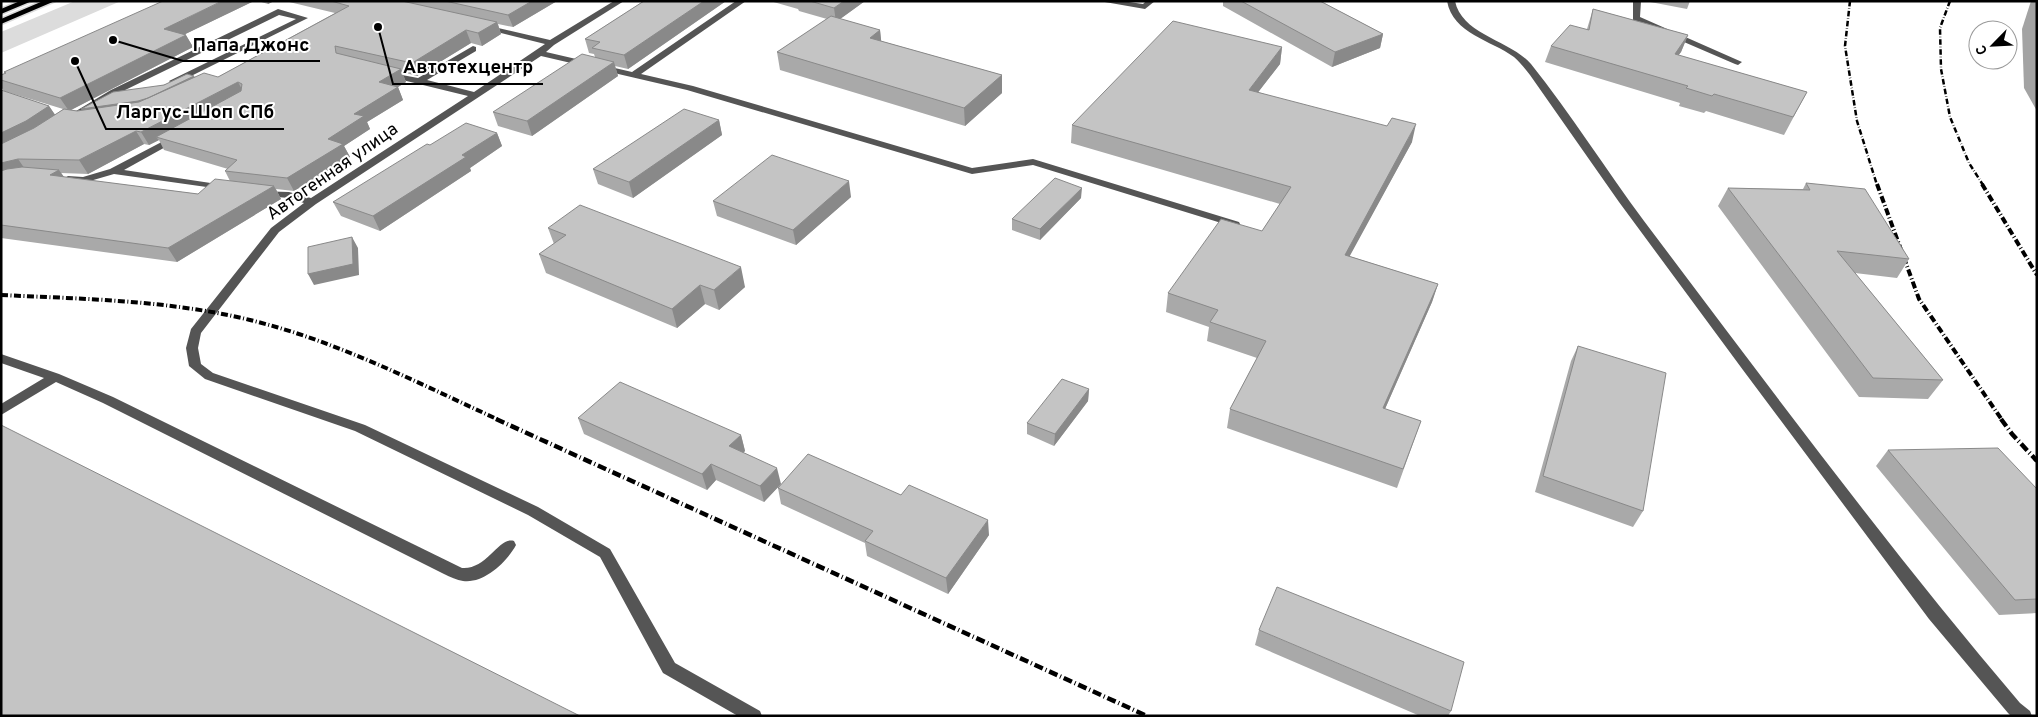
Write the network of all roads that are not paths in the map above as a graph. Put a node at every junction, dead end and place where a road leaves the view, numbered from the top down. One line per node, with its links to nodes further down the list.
1 (28, 1): 9 (main road)
2 (51, 1): 10 (main road)
3 (620, 1): 12 (street, Автогенная улица)
4 (742, 1): 17 (street)
5 (1103, 1): 6 (street)
6 (1151, 1)
7 (1451, 1): 36 (street)
8 (1637, 1): 15 (street)
9 (1, 12)
10 (1, 22)
11 (471, 24): 12 (street)
12 (551, 43): 14 (street, Автогенная улица)
13 (473, 49): 18 (street)
14 (540, 53): 17 (street); 22 (street, Автогенная улица)
15 (1738, 62)
16 (382, 72): 18 (street)
17 (633, 75): 30 (street)
18 (420, 81): 22 (street)
19 (164, 86): 21 (street)
20 (147, 88): 21 (street)
21 (114, 92): 23 (street)
22 (476, 95): 29 (street, Автогенная улица)
23 (65, 116): 24 (street); 25 (street)
24 (93, 118)
25 (54, 128)
26 (183, 133): 27 (street)
27 (114, 171): 28 (street); 29 (street)
28 (56, 177)
29 (312, 202): 35 (street, Автогенная улица)
30 (1240, 226)
31 (1, 358): 32 (street)
32 (54, 377): 33 (street); 34 (street)
33 (1, 410)
34 (509, 545)
35 (754, 716)
36 (2024, 716)

